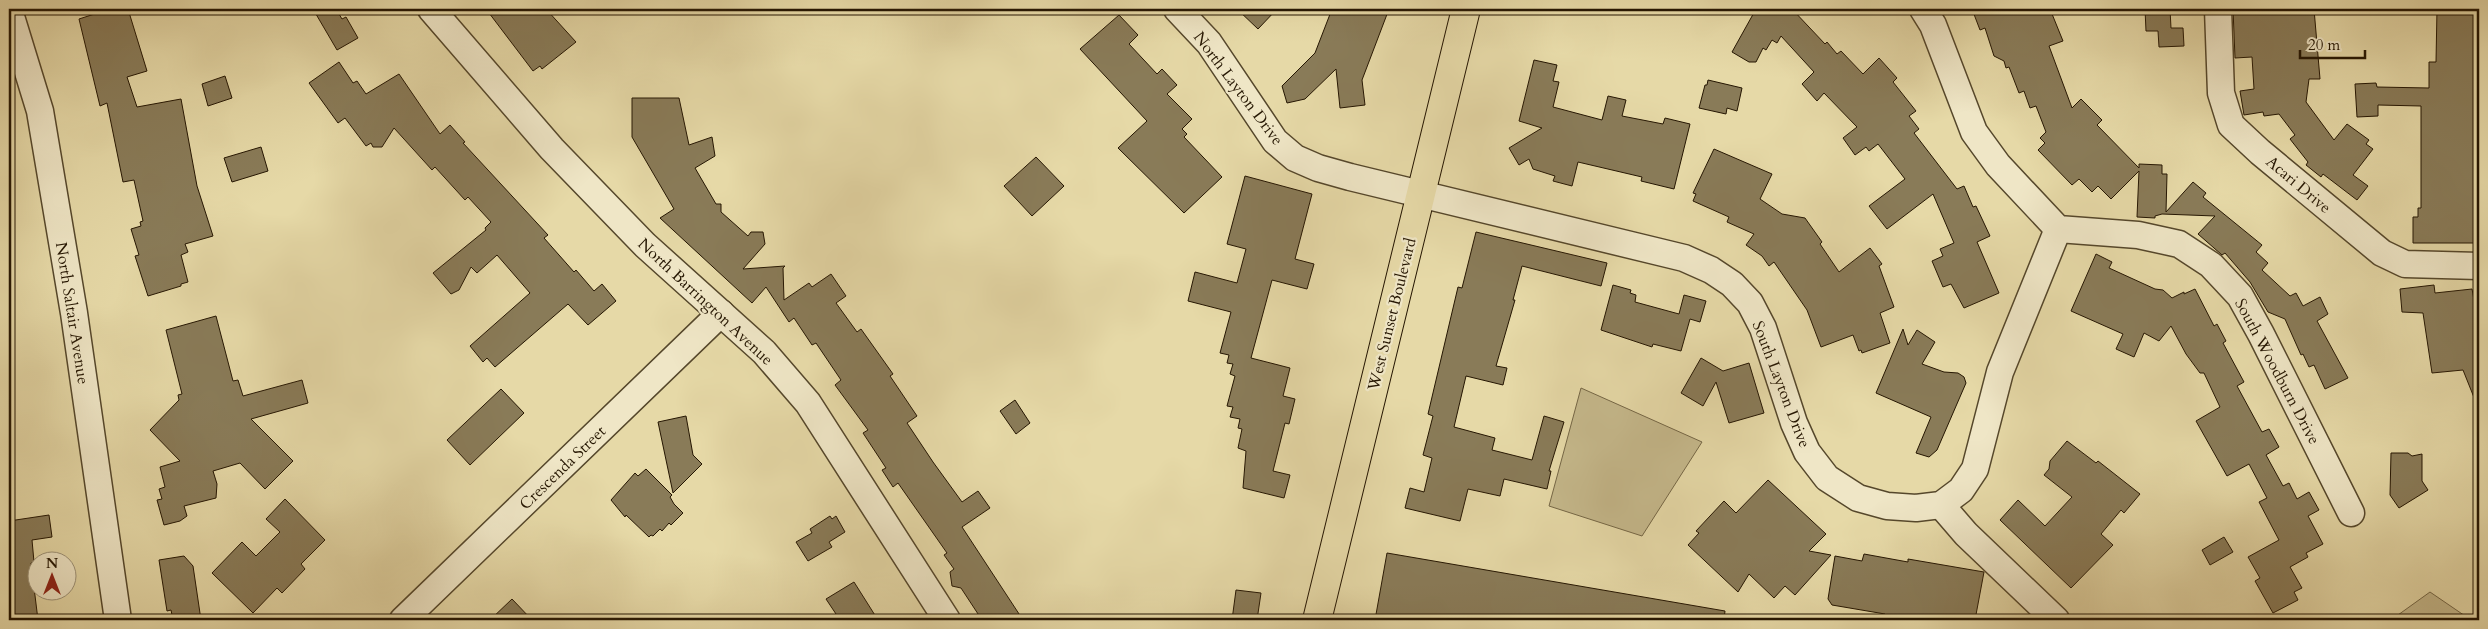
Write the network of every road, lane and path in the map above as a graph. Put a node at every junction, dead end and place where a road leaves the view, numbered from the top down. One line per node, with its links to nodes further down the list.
1 (431, 9): 10 (street, North Barrington Avenue)
2 (1177, 9): 7 (street, North Layton Drive)
3 (1466, 9): 7 (main road, West Sunset Boulevard)
4 (1923, 9): 8 (street)
5 (2218, 9): 9 (street, Acari Drive)
6 (9, 10): 13 (street, North Saltair Avenue)
7 (1420, 194): 11 (street, South Layton Drive); 16 (main road, West Sunset Boulevard)
8 (2058, 229): 11 (street); 12 (street, South Woodburn Drive)
9 (2479, 266)
10 (721, 313): 14 (street, Crescenda Street); 15 (street, North Barrington Avenue)
11 (1941, 505): 17 (street)
12 (2351, 513)
13 (118, 620)
14 (403, 620)
15 (947, 620)
16 (1317, 620)
17 (2056, 620)

